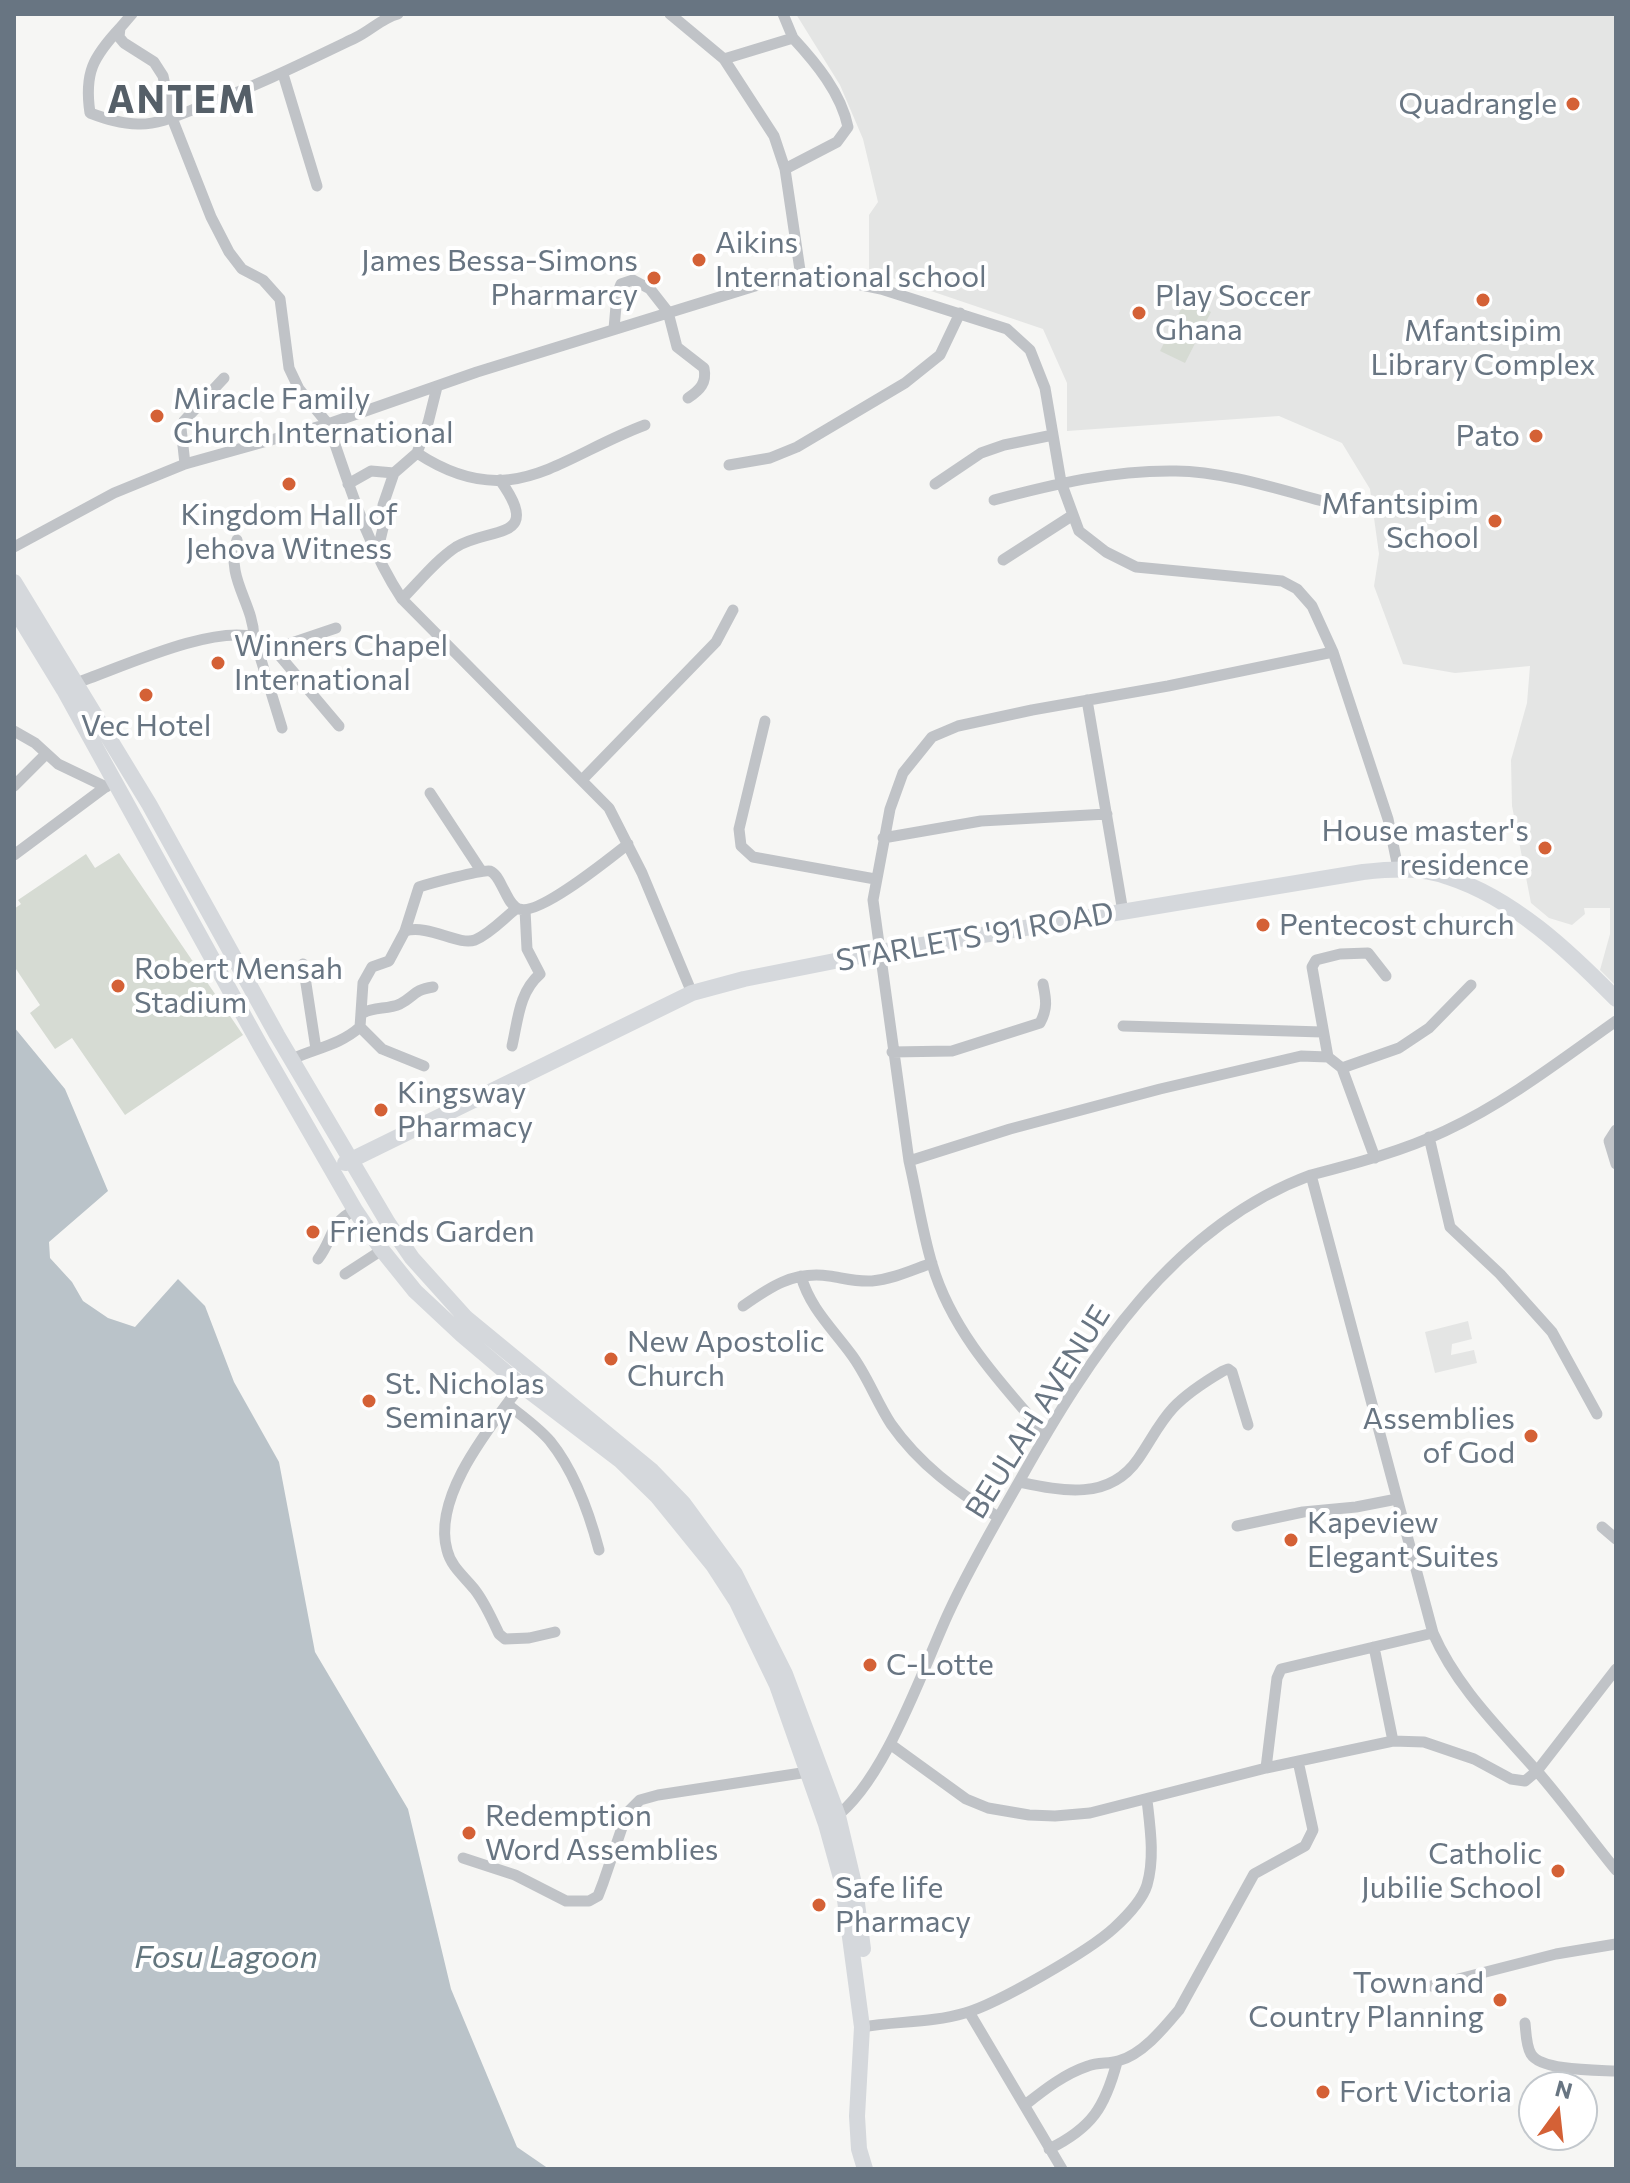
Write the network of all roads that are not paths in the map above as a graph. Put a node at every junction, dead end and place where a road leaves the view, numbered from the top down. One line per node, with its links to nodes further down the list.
1 (132, 14): 5 (street)
2 (398, 14): 8 (street)
3 (670, 14): 7 (street)
4 (783, 14): 6 (street)
5 (120, 28): 9 (street); 9 (street)
6 (793, 38): 7 (street); 10 (street)
7 (724, 59): 10 (street)
8 (283, 74): 9 (street); 11 (street)
9 (172, 118): 19 (street)
10 (785, 169): 12 (street)
11 (317, 186)
12 (801, 277): 13 (street); 14 (street)
13 (668, 312): 15 (street); 15 (street); 18 (street)
14 (960, 313): 21 (street); 24 (street)
15 (614, 329): 17 (street)
16 (224, 378): 23 (street)
17 (437, 387): 19 (street); 22 (street)
18 (688, 398)
19 (328, 424): 23 (street); 28 (street)
20 (645, 425): 26 (street)
21 (1053, 435): 27 (street); 29 (street)
22 (417, 453): 25 (street); 26 (street)
23 (185, 464): 34 (street)
24 (729, 465)
25 (394, 473): 28 (street); 35 (street)
26 (500, 480): 38 (street)
27 (1061, 482): 30 (street); 31 (street); 32 (street)
28 (348, 484): 35 (street)
29 (935, 484)
30 (994, 500)
31 (1326, 502)
32 (1073, 515): 36 (street); 44 (street)
33 (237, 540): 42 (street)
34 (14, 547)
35 (377, 553): 38 (street)
36 (1003, 560)
37 (14, 582): 40 (street)
38 (402, 599): 52 (street)
39 (733, 610): 52 (street)
40 (17, 611): 45 (street); 54 (street)
41 (336, 628): 43 (street)
42 (254, 637): 43 (street); 45 (street); 49 (street)
43 (274, 649): 48 (street)
44 (1333, 652): 46 (street); 62 (street)
45 (76, 683): 56 (street)
46 (1087, 700): 57 (street); 59 (street)
47 (765, 721): 64 (street)
48 (339, 726)
49 (282, 728)
50 (14, 731): 51 (street)
51 (46, 754): 53 (street); 54 (street)
52 (583, 779): 60 (street)
53 (14, 786)
54 (110, 786): 58 (street); 61 (street)
55 (430, 793): 63 (street)
56 (149, 804): 58 (street); 81 (street)
57 (1107, 814): 59 (street); 66 (street)
58 (133, 815): 82 (street)
59 (883, 838): 64 (street)
60 (628, 844): 65 (street); 74 (street)
61 (14, 855)
62 (1398, 868): 66 (street, STARLETS '91 ROAD); 75 (street, STARLETS '91 ROAD)
63 (480, 869): 65 (street); 67 (street)
64 (875, 879): 68 (street)
65 (521, 909): 67 (street); 83 (street)
66 (1123, 912): 68 (street, STARLETS '91 ROAD)
67 (405, 931): 76 (street)
68 (880, 952): 74 (street, STARLETS '91 ROAD); 85 (street)
69 (303, 964): 84 (street)
70 (1386, 976): 80 (street)
71 (1043, 984): 85 (street)
72 (1471, 985): 89 (street)
73 (433, 987): 76 (street)
74 (692, 993): 93 (street, STARLETS '91 ROAD)
75 (1616, 999)
76 (363, 1013): 79 (street)
77 (1616, 1021): 92 (street, BEULAH AVENUE)
78 (1123, 1026): 80 (street)
79 (360, 1027): 84 (street); 88 (street)
80 (1322, 1032): 86 (street)
81 (277, 1035): 82 (street); 87 (street)
82 (260, 1045): 98 (street)
83 (512, 1046)
84 (316, 1049): 87 (street)
85 (892, 1052): 96 (street)
86 (1328, 1057): 89 (street); 96 (street)
87 (292, 1059): 91 (street)
88 (424, 1066)
89 (1342, 1068): 94 (street)
90 (1616, 1130): 97 (street)
91 (338, 1135): 93 (street); 95 (street)
92 (1429, 1137): 94 (street, BEULAH AVENUE); 109 (street)
93 (381, 1144): 95 (street, STARLETS '91 ROAD)
94 (1375, 1158): 99 (street, BEULAH AVENUE)
95 (351, 1159): 98 (street, STARLETS '91 ROAD); 130 (street)
96 (909, 1161): 103 (street)
97 (1616, 1164)
98 (333, 1170): 100 (street)
99 (1311, 1175): 111 (street, BEULAH AVENUE); 113 (street)
100 (355, 1210): 101 (street); 102 (street)
101 (382, 1250): 104 (street); 107 (street)
102 (318, 1259)
103 (932, 1263): 105 (street); 111 (street)
104 (345, 1274)
105 (801, 1276): 106 (street); 114 (street)
106 (743, 1306)
107 (521, 1385): 108 (street); 128 (street)
108 (507, 1404): 118 (street); 119 (street)
109 (1597, 1414)
110 (1248, 1425): 112 (street)
111 (1045, 1434): 112 (street, BEULAH AVENUE)
112 (1019, 1482): 114 (street, BEULAH AVENUE)
113 (1397, 1499): 115 (street); 120 (street)
114 (998, 1517): 124 (street, BEULAH AVENUE)
115 (1237, 1526)
116 (1602, 1527): 117 (street)
117 (1616, 1539)
118 (599, 1550)
119 (555, 1632)
120 (1433, 1633): 121 (street); 127 (street)
121 (1374, 1647): 123 (street); 126 (street)
122 (1616, 1669): 127 (street)
123 (1393, 1741): 125 (street); 127 (street)
124 (890, 1744): 129 (street); 130 (street, BEULAH AVENUE)
125 (1298, 1761): 126 (street); 138 (street)
126 (1266, 1768): 129 (street)
127 (1537, 1771): 132 (street)
128 (808, 1772): 130 (street); 131 (street)
129 (1147, 1800): 135 (street)
130 (832, 1820): 136 (street)
131 (463, 1858)
132 (1616, 1870)
133 (1616, 1944): 134 (street)
134 (1431, 1986)
135 (969, 2012): 136 (street); 140 (street)
136 (862, 2022): 142 (street)
137 (1525, 2023): 139 (street)
138 (1117, 2062): 140 (street); 141 (street)
139 (1616, 2071)
140 (1025, 2105): 141 (street)
141 (1049, 2149): 143 (street)
142 (865, 2169)
143 (1062, 2169)

